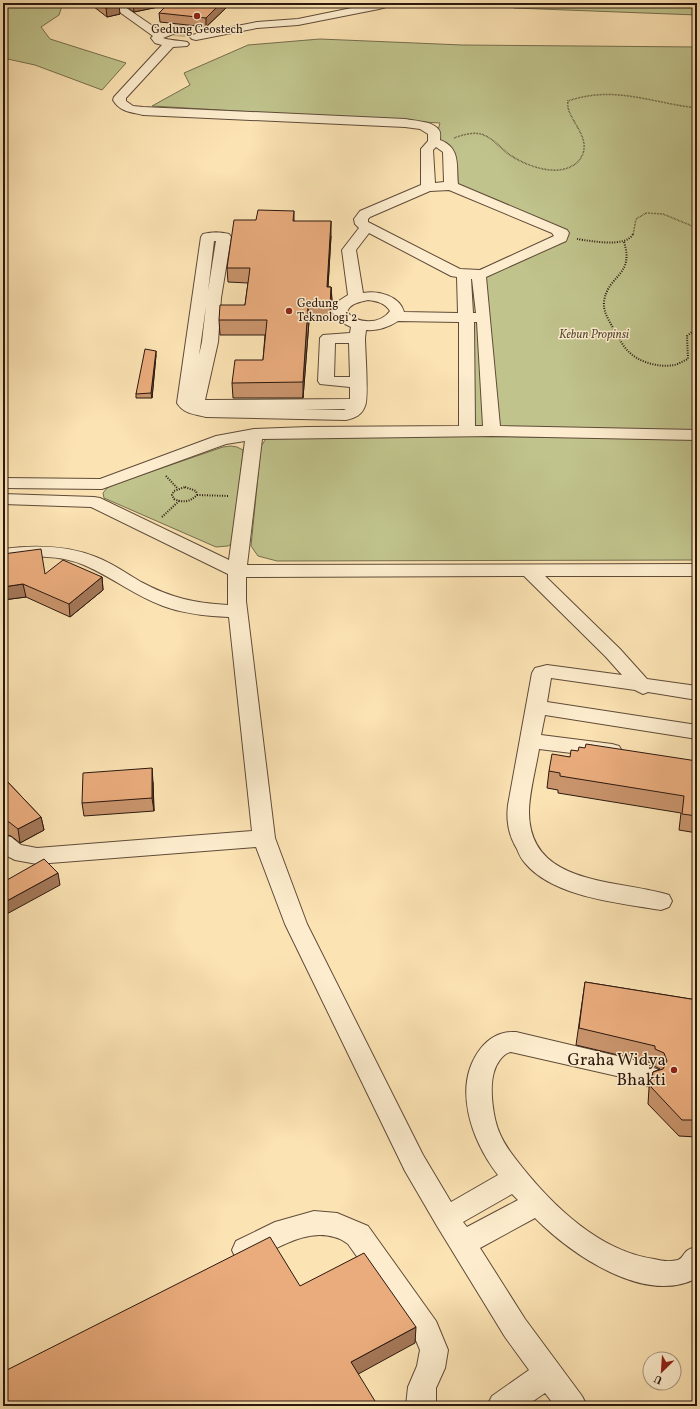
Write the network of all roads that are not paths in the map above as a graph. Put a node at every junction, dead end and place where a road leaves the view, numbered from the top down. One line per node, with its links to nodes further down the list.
1 (112, 3): 6 (street)
2 (344, 3): 4 (street)
3 (381, 3): 4 (street)
4 (257, 25): 7 (street)
5 (174, 30): 6 (street)
6 (159, 35): 7 (street)
7 (170, 44): 8 (street)
8 (434, 141): 9 (street); 10 (street)
9 (451, 186): 10 (street); 13 (street)
10 (428, 187): 11 (street)
11 (366, 228): 13 (street); 14 (street)
12 (214, 253): 15 (street)
13 (471, 275): 17 (street); 18 (street)
14 (356, 298): 16 (street); 21 (street)
15 (207, 299): 19 (street); 20 (street)
16 (395, 311): 17 (street); 21 (street)
17 (466, 313): 18 (street); 27 (street)
18 (484, 313): 26 (street)
19 (197, 318): 20 (street); 22 (street)
20 (213, 318): 23 (street)
21 (358, 331): 24 (street); 24 (street)
22 (192, 342): 23 (street); 25 (street)
23 (210, 342): 25 (street)
24 (357, 382): 25 (street)
25 (207, 409)
26 (492, 430): 27 (street); 29 (street)
27 (467, 431): 28 (street)
28 (254, 434): 31 (street); 37 (street)
29 (697, 435)
30 (3, 483): 31 (street)
31 (102, 484): 33 (street)
32 (3, 499): 33 (street)
33 (94, 502): 37 (street)
34 (3, 554): 38 (street)
35 (528, 570): 36 (street); 37 (street); 39 (street)
36 (697, 570)
37 (237, 571): 38 (street)
38 (238, 611): 45 (street)
39 (643, 686): 40 (street); 41 (street)
40 (697, 693)
41 (536, 706): 42 (street); 43 (street)
42 (697, 732)
43 (530, 741): 44 (street); 47 (street)
44 (634, 754)
45 (264, 838): 46 (street); 51 (street)
46 (3, 843)
47 (660, 901)
48 (650, 1078): 49 (street)
49 (516, 1179): 50 (street); 51 (street)
50 (536, 1204): 52 (street); 54 (street)
51 (446, 1218): 52 (street)
52 (463, 1243): 55 (street)
53 (228, 1260): 56 (street)
54 (697, 1260)
55 (547, 1374): 57 (street); 58 (street)
56 (421, 1406)
57 (502, 1406)
58 (572, 1406)

